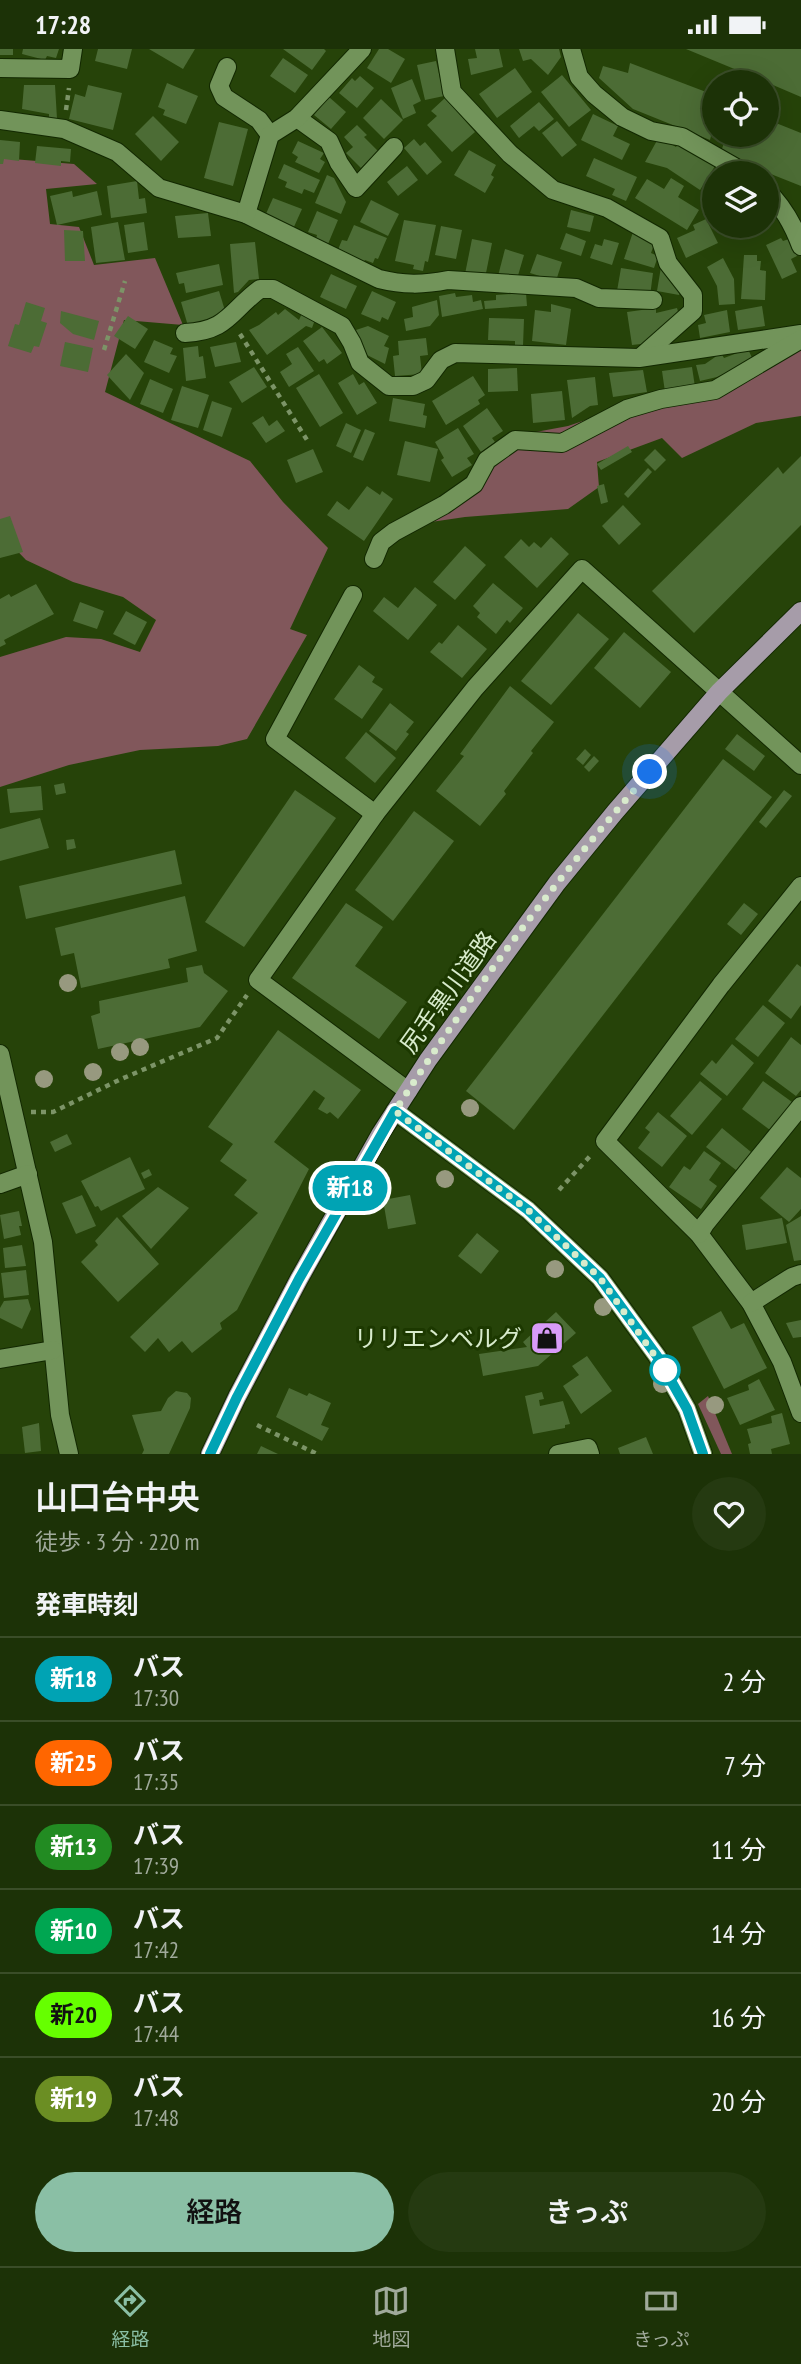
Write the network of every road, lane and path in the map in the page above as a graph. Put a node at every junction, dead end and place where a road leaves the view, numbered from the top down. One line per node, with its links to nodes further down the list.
1 (74, 49): 7 (street)
2 (362, 49): 8 (street)
3 (445, 49): 23 (street)
4 (571, 49): 13 (street)
5 (227, 67): 11 (street)
6 (0, 68): 7 (street)
7 (71, 69): 10 (path)
8 (297, 118): 11 (street); 12 (street)
9 (0, 120): 10 (street)
10 (64, 129): 15 (street)
11 (270, 135): 15 (street)
12 (394, 147)
13 (724, 161)
14 (779, 203): 16 (street)
15 (246, 214): 18 (street)
16 (801, 246)
17 (125, 281): 22 (path)
18 (653, 300)
19 (230, 318): 20 (street); 23 (street); 24 (path)
20 (185, 334)
21 (801, 337): 23 (street); 25 (street)
22 (104, 350)
23 (639, 358)
24 (307, 440)
25 (374, 559)
26 (353, 595): 30 (street)
27 (801, 611): 28 (main road, 尻手黒川道路)
28 (719, 692): 29 (street); 30 (street); 34 (main road, 尻手黒川道路)
29 (801, 765)
30 (375, 814): 34 (street)
31 (801, 886): 38 (street)
32 (242, 1001): 37 (path)
33 (0, 1053): 37 (street)
34 (408, 1091): 36 (main road, 尻手黒川道路)
35 (801, 1105): 42 (street)
36 (395, 1111): 50 (main road, 尻手黒川道路); 54 (street)
37 (14, 1112): 39 (street)
38 (605, 1141): 41 (path); 42 (street)
39 (28, 1174): 40 (street); 45 (street)
40 (0, 1184)
41 (559, 1190)
42 (699, 1234): 44 (street)
43 (801, 1274): 44 (street)
44 (751, 1303): 47 (street)
45 (53, 1350): 46 (street); 49 (street)
46 (0, 1359)
47 (801, 1413)
48 (257, 1425): 51 (path)
49 (69, 1454)
50 (210, 1454)
51 (317, 1454)
52 (558, 1454): 53 (street)
53 (590, 1454)
54 (703, 1454)

